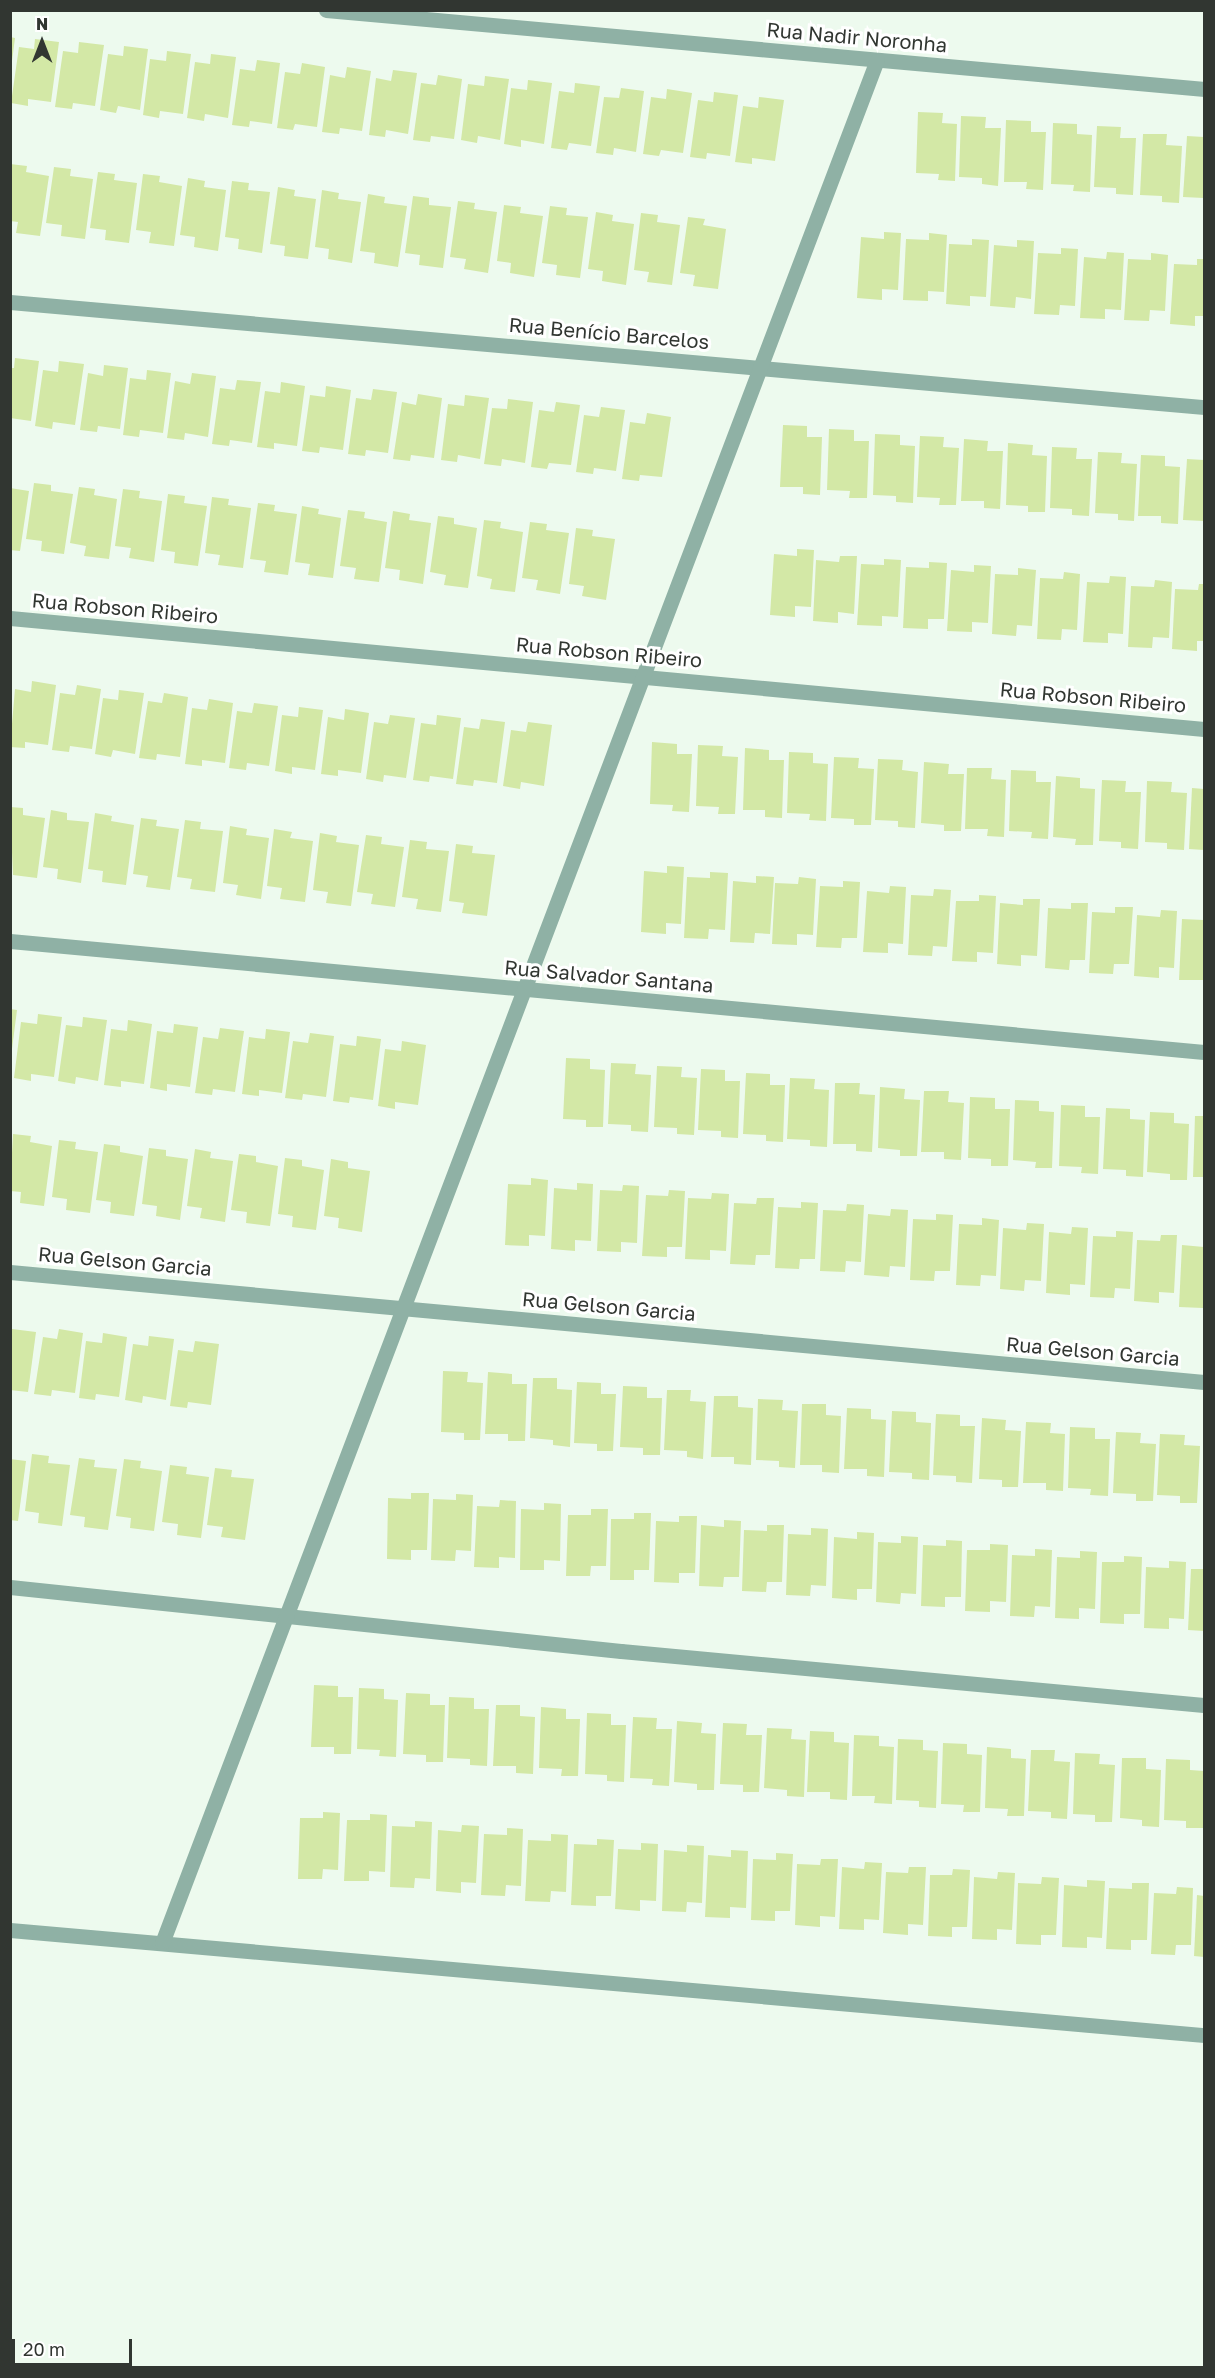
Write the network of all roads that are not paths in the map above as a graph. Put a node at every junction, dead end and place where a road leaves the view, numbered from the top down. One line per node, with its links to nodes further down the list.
1 (326, 10): 2 (street, Rua Nadir Noronha)
2 (877, 60): 3 (street, Rua Nadir Noronha); 5 (street)
3 (1204, 89)
4 (10, 302): 5 (street, Rua Benício Barcelos)
5 (759, 368): 6 (street, Rua Benício Barcelos); 8 (street)
6 (1204, 407)
7 (10, 618): 8 (street, Rua Robson Ribeiro)
8 (642, 676): 9 (street, Rua Robson Ribeiro); 11 (street)
9 (1204, 729)
10 (10, 941): 11 (street, Rua Salvador Santana)
11 (524, 989): 12 (street, Rua Salvador Santana); 14 (street)
12 (1204, 1052)
13 (10, 1272): 14 (street, Rua Gelson Garcia)
14 (403, 1308): 15 (street, Rua Gelson Garcia); 17 (street)
15 (1204, 1382)
16 (10, 1587): 17 (street)
17 (286, 1617): 18 (street); 20 (street)
18 (1204, 1705)
19 (10, 1930): 20 (street)
20 (162, 1943): 21 (street)
21 (1204, 2035)

